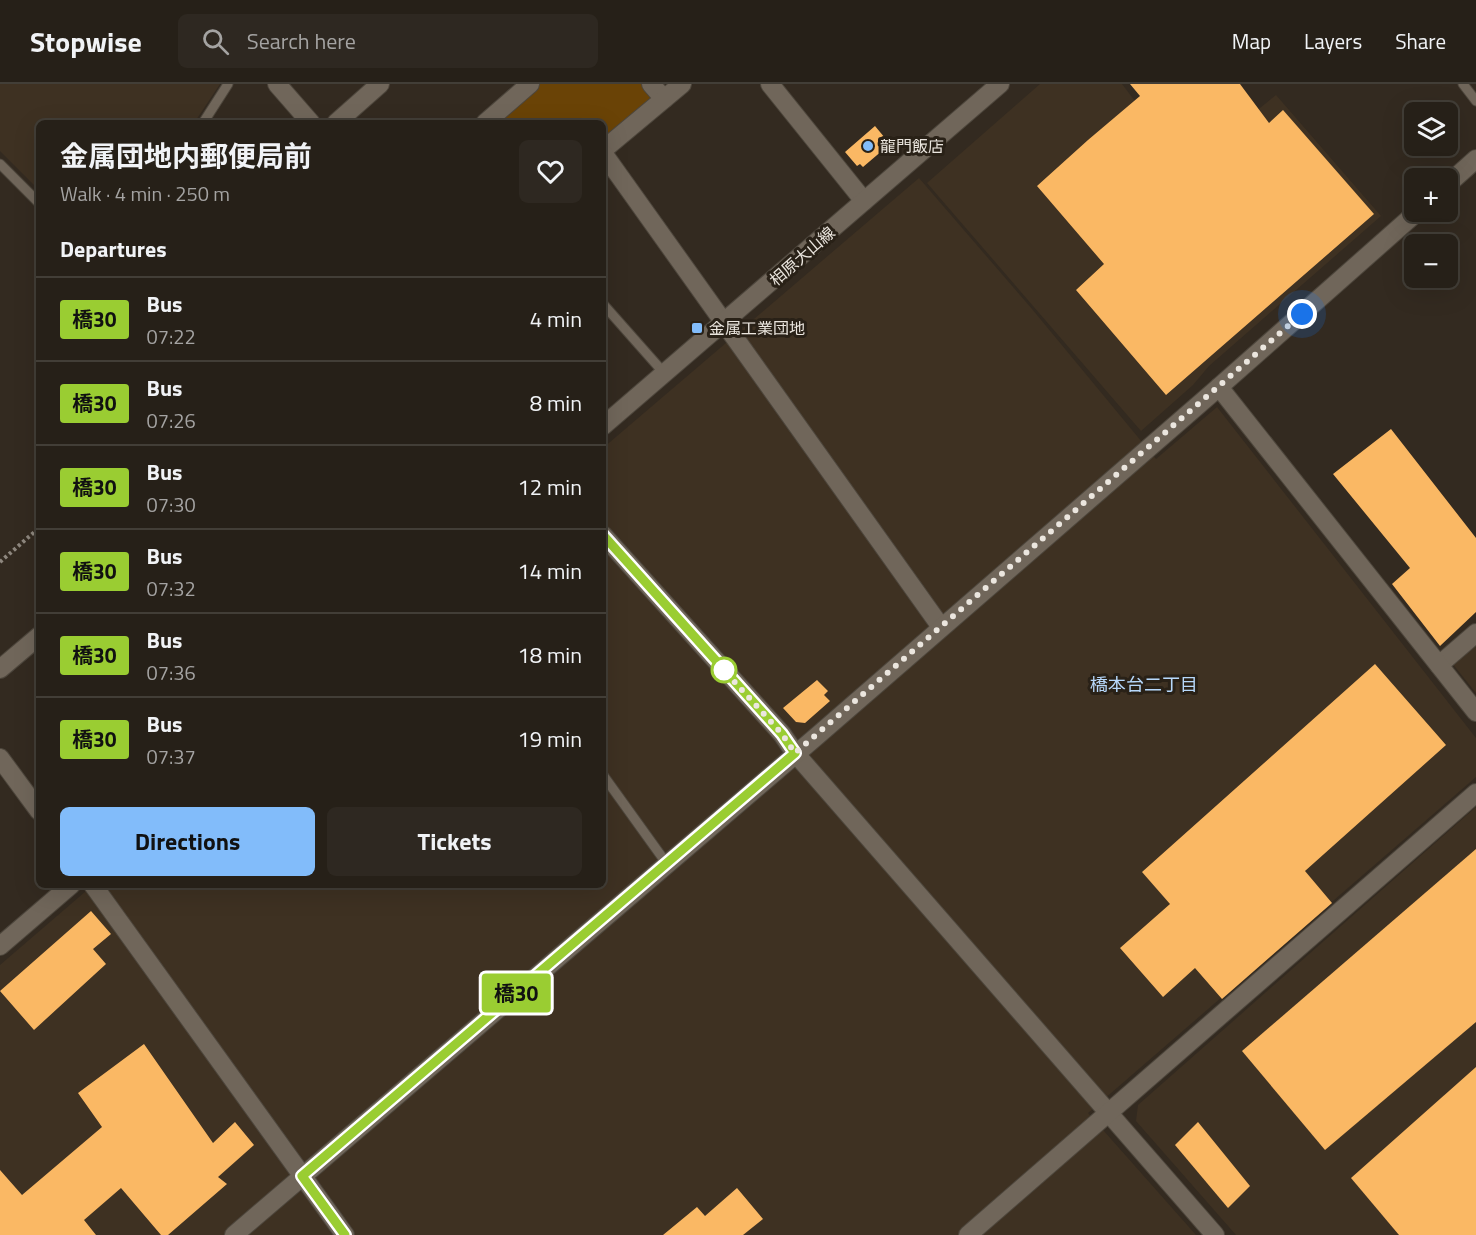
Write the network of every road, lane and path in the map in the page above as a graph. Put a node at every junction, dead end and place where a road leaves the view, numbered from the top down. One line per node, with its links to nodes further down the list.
1 (228, 84): 12 (lane)
2 (277, 84): 13 (street)
3 (380, 84): 14 (street)
4 (530, 84): 15 (street)
5 (651, 84): 10 (street)
6 (682, 84): 10 (street)
7 (770, 84): 22 (street)
8 (1000, 84): 22 (street, 相原大山線)
9 (1463, 84): 11 (lane)
10 (664, 99): 16 (street)
11 (1476, 101)
12 (205, 120)
13 (308, 120)
14 (339, 120)
15 (488, 120)
16 (606, 148)
17 (606, 155): 25 (street)
18 (1476, 159): 20 (street)
19 (0, 164): 21 (lane)
20 (1458, 175)
21 (36, 200)
22 (864, 201): 25 (street, 相原大山線)
23 (1406, 222): 27 (street)
24 (606, 307): 26 (lane)
25 (724, 323): 26 (street, 相原大山線); 32 (street)
26 (664, 373): 28 (street, 相原大山線)
27 (1220, 387): 32 (street); 35 (street)
28 (606, 423)
29 (36, 531): 31 (path)
30 (606, 537): 38 (street)
31 (0, 562)
32 (942, 627): 38 (street)
33 (1476, 633): 35 (street)
34 (36, 639): 36 (street)
35 (1439, 665): 37 (street)
36 (0, 669)
37 (1476, 712)
38 (795, 753): 43 (street); 47 (street)
39 (0, 758): 42 (street)
40 (606, 779): 43 (lane)
41 (1476, 793): 47 (street)
42 (36, 807)
43 (667, 864): 48 (street)
44 (68, 888): 46 (street)
45 (95, 888): 48 (street)
46 (0, 946)
47 (1110, 1113): 51 (street); 52 (street)
48 (302, 1176): 49 (street); 50 (street)
49 (234, 1235)
50 (345, 1235)
51 (968, 1235)
52 (1215, 1235)

